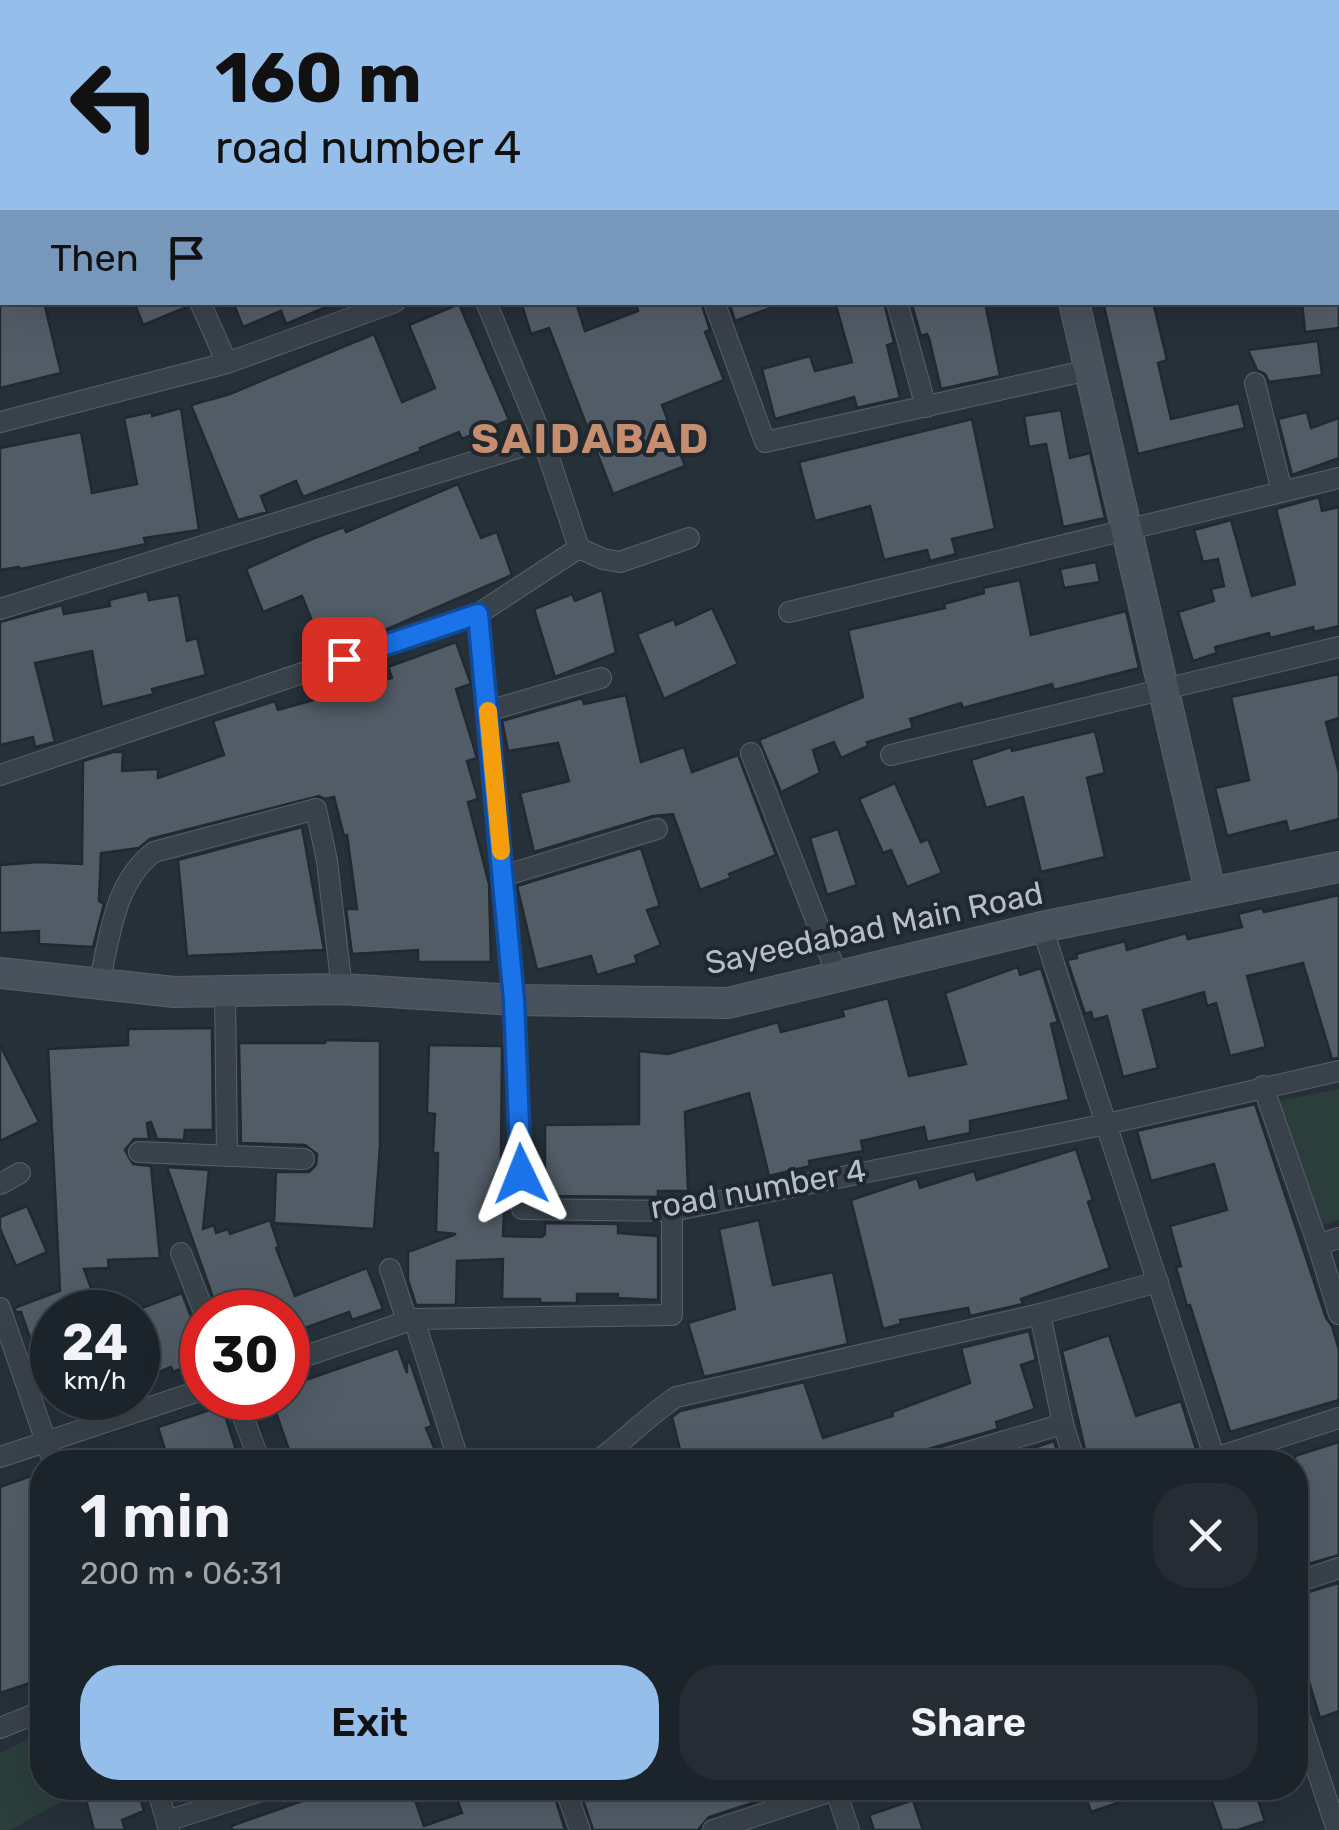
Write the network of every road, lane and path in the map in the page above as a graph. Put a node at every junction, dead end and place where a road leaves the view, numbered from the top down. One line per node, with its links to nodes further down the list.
1 (201, 305): 8 (street)
2 (379, 305): 7 (street)
3 (487, 305): 13 (street)
4 (715, 305): 11 (street)
5 (898, 305): 11 (street)
6 (1075, 305): 9 (main road)
7 (343, 312): 8 (street)
8 (227, 363): 12 (street)
9 (1089, 370): 11 (street); 16 (main road)
10 (1255, 383): 15 (street)
11 (926, 406)
12 (0, 422)
13 (543, 440): 18 (street); 19 (street)
14 (1339, 478): 15 (street)
15 (1282, 491): 16 (street)
16 (1128, 528): 20 (street); 24 (main road)
17 (688, 538): 18 (street)
18 (578, 548): 21 (street)
19 (0, 609)
20 (789, 612)
21 (478, 614): 25 (street, road number 4); 28 (street)
22 (1339, 647): 24 (street)
23 (600, 678): 25 (street)
24 (1162, 688): 27 (street); 32 (main road)
25 (488, 710): 31 (street, road number 4)
26 (751, 753): 35 (street)
27 (891, 755)
28 (0, 775)
29 (657, 829): 31 (street)
30 (1339, 867): 32 (main road, Sayeedabad Main Road)
31 (503, 876): 39 (street, road number 4)
32 (1210, 891): 33 (main road, Sayeedabad Main Road)
33 (1042, 927): 35 (main road, Sayeedabad Main Road); 42 (street)
34 (0, 973): 36 (main road, Sayeedabad Main Road)
35 (838, 977): 39 (main road, Sayeedabad Main Road)
36 (100, 984): 37 (street); 38 (main road, Sayeedabad Main Road)
37 (342, 989): 38 (main road, Sayeedabad Main Road); 39 (main road, Sayeedabad Main Road)
38 (224, 992): 44 (street)
39 (514, 1000): 48 (street, road number 4)
40 (1339, 1071): 41 (street, road number 4)
41 (1263, 1086): 42 (street, road number 4); 50 (street)
42 (1106, 1124): 48 (street, road number 4); 53 (street)
43 (138, 1152): 44 (street)
44 (227, 1156): 45 (street)
45 (304, 1159)
46 (20, 1173): 47 (street)
47 (0, 1184)
48 (672, 1210): 58 (street)
49 (1339, 1238): 50 (street)
50 (1318, 1245): 57 (street)
51 (181, 1253): 54 (street)
52 (390, 1269): 58 (street)
53 (1158, 1282): 56 (street); 71 (street)
54 (195, 1290)
55 (0, 1308): 64 (street)
56 (1040, 1314): 63 (street); 68 (street)
57 (1339, 1314)
58 (410, 1320): 59 (street); 67 (street)
59 (310, 1354)
60 (180, 1397): 64 (street)
61 (1339, 1418): 72 (street)
62 (244, 1420): 66 (street)
63 (1063, 1424): 69 (street); 70 (street)
64 (46, 1440): 65 (street); 73 (street)
65 (49, 1450)
66 (256, 1450)
67 (455, 1450)
68 (611, 1450)
69 (978, 1450)
70 (1071, 1450)
71 (1213, 1450)
72 (1245, 1450)
73 (0, 1457)
74 (1339, 1568): 75 (street)
75 (1308, 1579)
76 (30, 1716): 77 (street)
77 (0, 1728)
78 (1308, 1743): 88 (street)
79 (160, 1800): 84 (street)
80 (238, 1800): 84 (street)
81 (570, 1800): 85 (street)
82 (802, 1800): 86 (street)
83 (840, 1800): 87 (street)
84 (168, 1826)
85 (580, 1830)
86 (713, 1830)
87 (849, 1830)
88 (1337, 1830)

